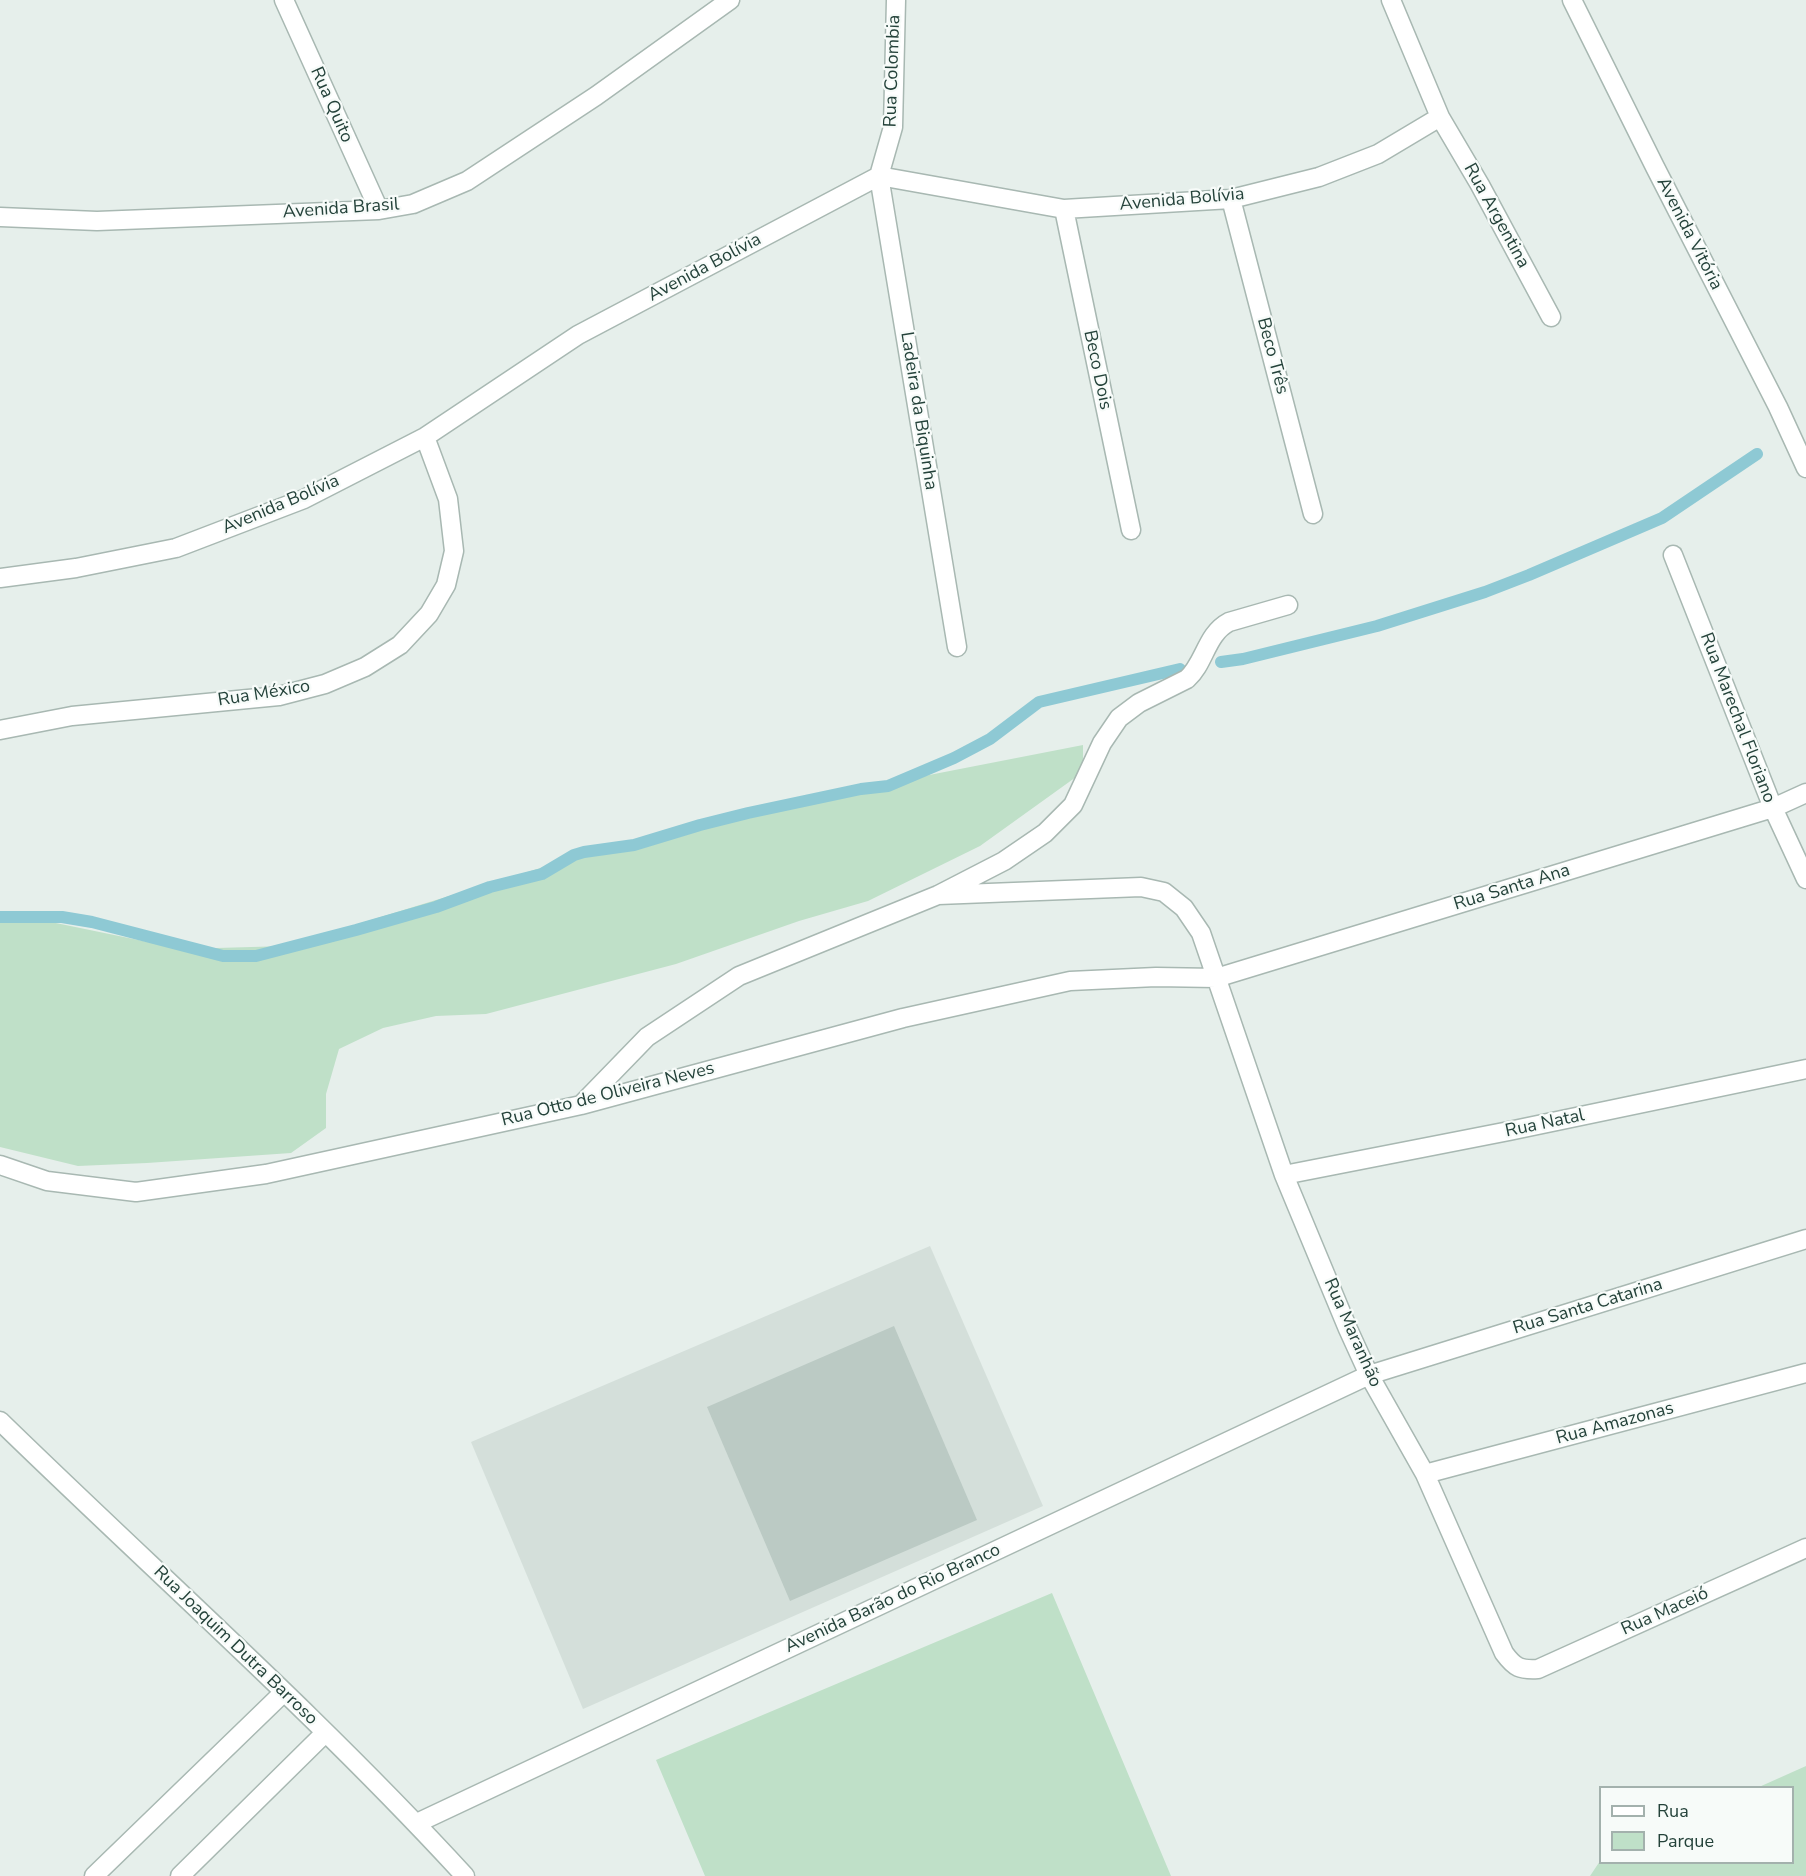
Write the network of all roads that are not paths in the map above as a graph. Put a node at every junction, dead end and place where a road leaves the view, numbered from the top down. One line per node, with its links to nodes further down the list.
1 (284, 0): 10 (street, Rua Quito)
2 (730, 0): 10 (street, Avenida Brasil)
3 (896, 0): 7 (street, Rua Colombia)
4 (1391, 0): 6 (street, Rua Argentina)
5 (1572, 0): 14 (street, Avenida Vitória)
6 (1440, 117): 8 (street, Avenida Bolívia); 12 (street, Rua Argentina)
7 (879, 176): 9 (street, Avenida Bolívia); 13 (street, Avenida Bolívia); 20 (street, Ladeira da Biquinha)
8 (1231, 198): 9 (street, Avenida Bolívia); 15 (street, Beco Três)
9 (1064, 209): 16 (street, Beco Dois)
10 (379, 210): 11 (street, Avenida Brasil)
11 (0, 217)
12 (1551, 316)
13 (425, 437): 18 (street, Avenida Bolívia); 21 (street, Rua México)
14 (1806, 468)
15 (1313, 514)
16 (1131, 530)
17 (1673, 555): 23 (street, Rua Marechal Floriano)
18 (0, 578)
19 (1288, 605): 25 (street)
20 (957, 647)
21 (0, 730)
22 (1806, 793): 23 (street, Rua Santa Ana)
23 (1773, 808): 24 (street, Rua Marechal Floriano); 26 (street, Rua Santa Ana)
24 (1806, 879)
25 (938, 895): 26 (street, Rua Maranhão); 28 (street)
26 (1216, 978): 28 (street, Rua Otto de Oliveira Neves); 30 (street, Rua Maranhão)
27 (1806, 1069): 30 (street, Rua Natal)
28 (581, 1105): 29 (street, Rua Otto de Oliveira Neves)
29 (0, 1165)
30 (1284, 1175): 33 (street, Rua Maranhão)
31 (1806, 1239): 33 (street, Rua Santa Catarina)
32 (1806, 1373): 35 (street, Rua Amazonas)
33 (1369, 1375): 35 (street, Rua Maranhão); 40 (street, Avenida Barão do Rio Branco)
34 (4, 1431): 38 (street, Rua Joaquim Dutra Barroso)
35 (1425, 1474): 37 (street, Rua Maranhão)
36 (1806, 1548): 37 (street, Rua Maceió)
37 (1523, 1670)
38 (284, 1692): 39 (street, Rua Joaquim Dutra Barroso); 41 (street)
39 (325, 1733): 40 (street, Rua Joaquim Dutra Barroso); 42 (street)
40 (417, 1824): 43 (street, Rua Joaquim Dutra Barroso)
41 (94, 1876)
42 (180, 1876)
43 (465, 1876)

